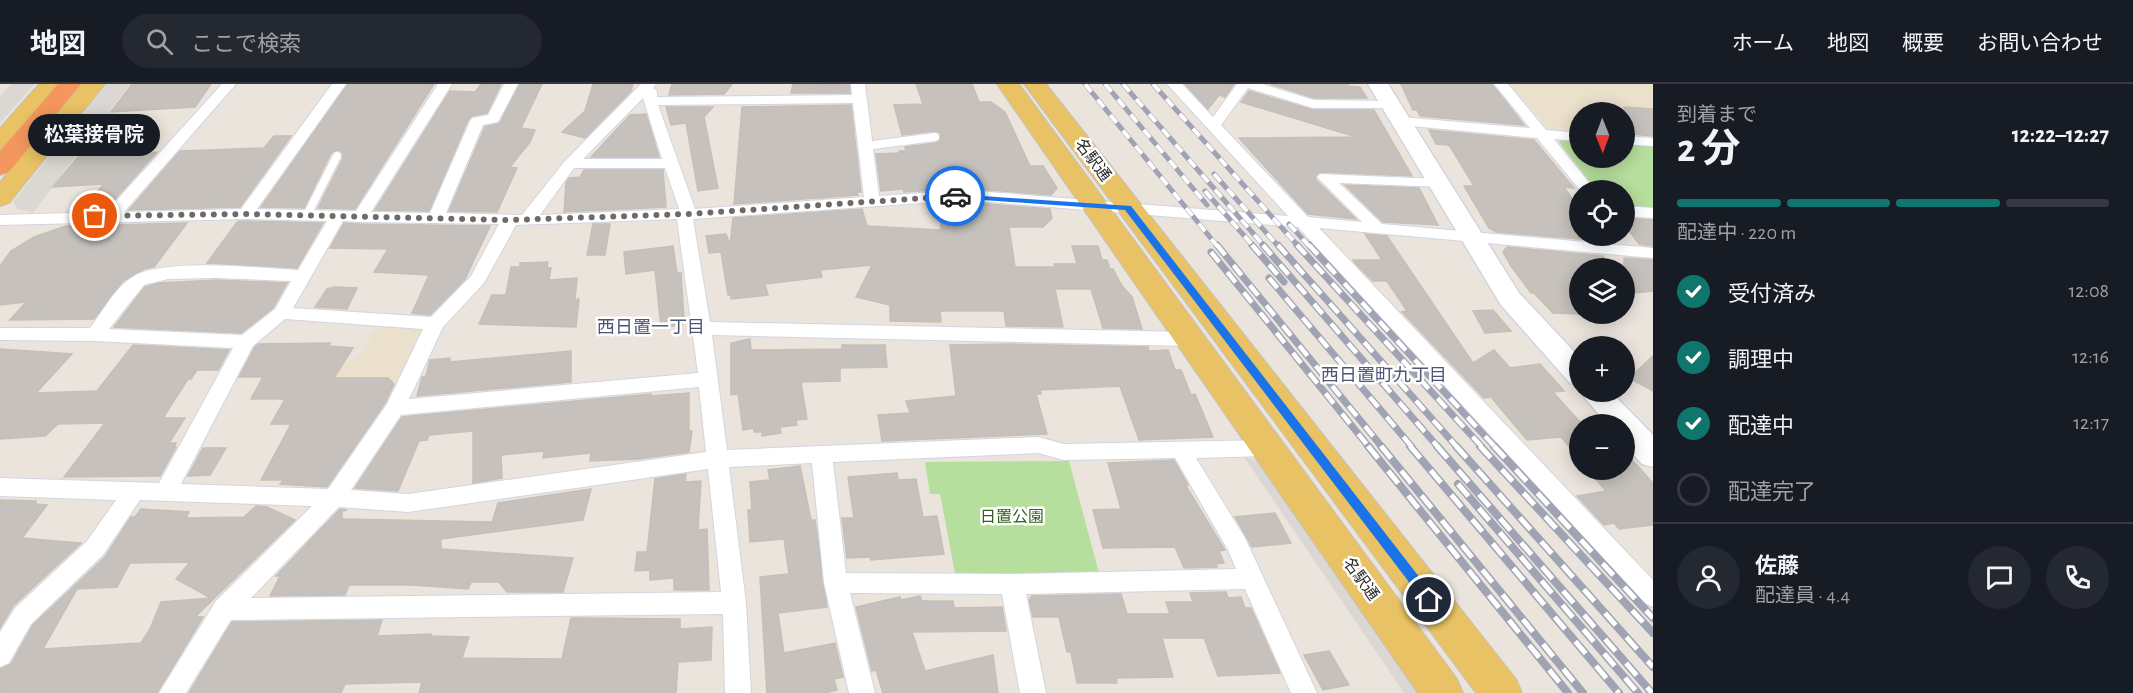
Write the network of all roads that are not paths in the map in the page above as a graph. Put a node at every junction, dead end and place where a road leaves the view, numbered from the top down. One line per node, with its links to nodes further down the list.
1 (51, 84): 24 (main road)
2 (70, 84): 29 (highway)
3 (94, 84): 32 (main road)
4 (229, 84): 41 (street)
5 (339, 84): 38 (street)
6 (446, 84): 43 (street)
7 (511, 84): 44 (street)
8 (649, 84): 16 (street); 28 (street)
9 (1008, 84): 34 (main road, 名駅通)
10 (1035, 84): 35 (main road, 名駅通)
11 (1174, 84): 18 (street)
12 (1246, 84): 17 (street); 18 (street)
13 (1378, 84): 17 (street)
14 (1501, 84): 19 (street)
15 (858, 91): 16 (street); 25 (street)
16 (650, 101): 27 (street)
17 (1396, 113): 19 (street); 31 (street)
18 (1213, 126): 47 (street)
19 (1542, 134): 20 (street); 30 (street)
20 (1569, 136)
21 (935, 137): 25 (lane)
22 (1635, 141): 23 (street)
23 (1653, 142)
24 (0, 143)
25 (865, 146): 33 (street)
26 (337, 156): 40 (lane)
27 (671, 163): 28 (street); 39 (street)
28 (570, 164): 46 (street)
29 (0, 167)
30 (1580, 180)
31 (1439, 184): 48 (street); 49 (street)
32 (0, 198)
33 (872, 202): 34 (street); 39 (street)
34 (1091, 204): 35 (street); 58 (main road, 名駅通)
35 (1128, 208): 47 (street); 86 (main road, 名駅通)
36 (1635, 212): 37 (street)
37 (1653, 213)
38 (246, 214): 40 (street); 41 (street)
39 (687, 214): 46 (street); 55 (street)
40 (307, 215): 42 (street)
41 (112, 216): 45 (street)
42 (338, 216): 43 (street); 52 (street)
43 (360, 217): 44 (street)
44 (436, 219): 46 (street)
45 (0, 220)
46 (519, 220): 54 (street)
47 (1304, 222): 48 (street); 76 (street)
48 (1378, 229): 49 (street)
49 (1471, 238): 50 (street); 60 (street)
50 (1645, 253): 51 (street)
51 (1653, 267)
52 (302, 276): 53 (street); 57 (street)
53 (281, 313): 54 (street); 59 (street)
54 (435, 324): 63 (street)
55 (702, 328): 58 (street); 61 (street)
56 (0, 334): 57 (street)
57 (95, 335): 59 (street)
58 (1188, 339): 65 (main road, 名駅通)
59 (246, 342): 71 (street)
60 (1569, 364)
61 (708, 379): 63 (street); 68 (street)
62 (1605, 402): 64 (street)
63 (394, 408): 72 (street)
64 (1647, 441)
65 (1268, 448): 66 (street); 85 (main road, 名駅通)
66 (1181, 450): 67 (street); 73 (street)
67 (821, 453): 68 (street); 74 (street)
68 (717, 459): 72 (street); 77 (street)
69 (0, 487): 70 (street)
70 (133, 493): 71 (street); 79 (street)
71 (165, 493): 72 (street)
72 (334, 498): 78 (street)
73 (1253, 579): 75 (street); 84 (street)
74 (836, 583): 75 (street); 82 (street)
75 (1012, 584): 83 (street)
76 (1653, 596)
77 (734, 603): 78 (street); 81 (street)
78 (224, 609): 80 (street)
79 (0, 655)
80 (172, 693)
81 (738, 693)
82 (862, 693)
83 (1033, 693)
84 (1304, 693)
85 (1442, 693)
86 (1501, 693)

